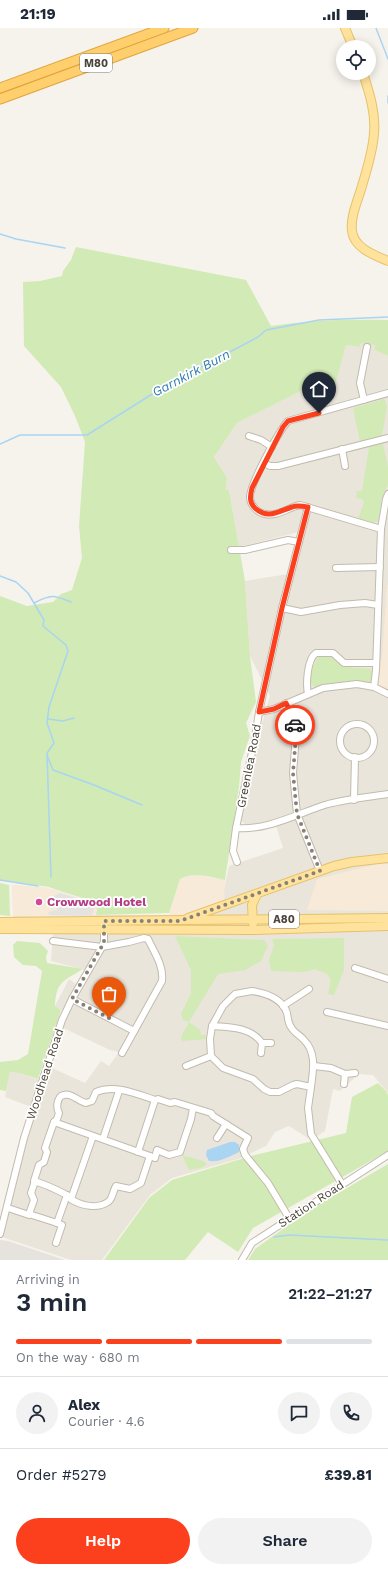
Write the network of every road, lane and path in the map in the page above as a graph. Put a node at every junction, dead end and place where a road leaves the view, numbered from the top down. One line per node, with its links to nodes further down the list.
1 (164, 28): 6 (highway, M80)
2 (193, 28): 7 (highway, M80)
3 (345, 28): 4 (main road)
4 (350, 40)
5 (365, 80): 8 (main road)
6 (0, 88)
7 (0, 99)
8 (388, 261)
9 (367, 347): 11 (street)
10 (388, 393): 11 (street)
11 (364, 400): 14 (street)
12 (249, 436): 14 (street)
13 (388, 438): 15 (street)
14 (272, 447): 16 (street)
15 (342, 449): 16 (street); 17 (street)
16 (264, 463): 19 (street)
17 (346, 466)
18 (388, 494): 20 (street)
19 (308, 507): 20 (street); 21 (street, Greenlea Road)
20 (381, 529): 23 (street)
21 (299, 542): 22 (street); 26 (street, Greenlea Road)
22 (231, 550)
23 (380, 567): 24 (street); 25 (street)
24 (336, 568)
25 (378, 605): 26 (street); 27 (street)
26 (282, 608): 32 (street, Greenlea Road)
27 (376, 664): 28 (street); 29 (street)
28 (374, 687): 29 (street); 30 (street)
29 (308, 694): 31 (street)
30 (388, 694)
31 (286, 703): 32 (street); 36 (street)
32 (259, 712): 37 (street, Greenlea Road)
33 (355, 757): 33 (street); 35 (street)
34 (388, 794): 35 (street)
35 (354, 800): 36 (street)
36 (297, 814): 37 (street); 40 (street)
37 (236, 828): 39 (street, Greenlea Road)
38 (388, 858): 40 (main road)
39 (237, 862)
40 (320, 871): 41 (main road)
41 (257, 894): 43 (main road); 44 (main road)
42 (388, 918): 43 (main road, A80)
43 (253, 919): 44 (main road, A80); 49 (main road)
44 (180, 921): 46 (main road, A80)
45 (0, 922): 46 (main road, A80)
46 (104, 925): 48 (main road, A80); 49 (main road, A80); 51 (street, Woodhead Road)
47 (388, 926): 49 (main road, A80)
48 (0, 929)
49 (253, 930)
50 (53, 941): 51 (street)
51 (102, 946): 55 (street, Woodhead Road); 60 (street)
52 (355, 968): 53 (street)
53 (388, 979)
54 (309, 989): 56 (street)
55 (72, 999): 60 (street); 90 (street, Woodhead Road)
56 (282, 1006): 58 (street); 67 (street)
57 (326, 1012): 59 (street)
58 (212, 1026): 62 (street); 65 (street)
59 (388, 1026)
60 (134, 1031): 63 (street)
61 (271, 1042): 62 (street)
62 (262, 1044): 64 (street)
63 (122, 1053)
64 (261, 1054)
65 (211, 1056): 66 (street); 71 (street)
66 (186, 1066)
67 (314, 1066): 69 (street); 71 (street)
68 (355, 1073): 69 (street)
69 (345, 1074): 70 (street)
70 (344, 1084)
71 (311, 1087): 84 (street)
72 (119, 1091): 73 (street); 75 (street); 79 (street)
73 (155, 1100): 74 (street); 80 (street)
74 (193, 1108): 76 (street); 82 (street)
75 (54, 1122): 77 (street); 83 (street)
76 (226, 1124): 78 (street); 88 (street)
77 (93, 1136): 79 (street); 85 (street)
78 (217, 1138)
79 (103, 1139): 80 (street)
80 (138, 1152): 82 (street)
81 (388, 1155): 84 (street, Station Road)
82 (150, 1156): 85 (street)
83 (35, 1181): 85 (street); 87 (street)
84 (342, 1184): 88 (street, Station Road)
85 (69, 1197): 89 (street)
86 (11, 1209): 87 (street)
87 (29, 1214): 89 (street)
88 (289, 1218): 92 (street, Station Road)
89 (57, 1223): 91 (street)
90 (0, 1234)
91 (56, 1243)
92 (242, 1260)

